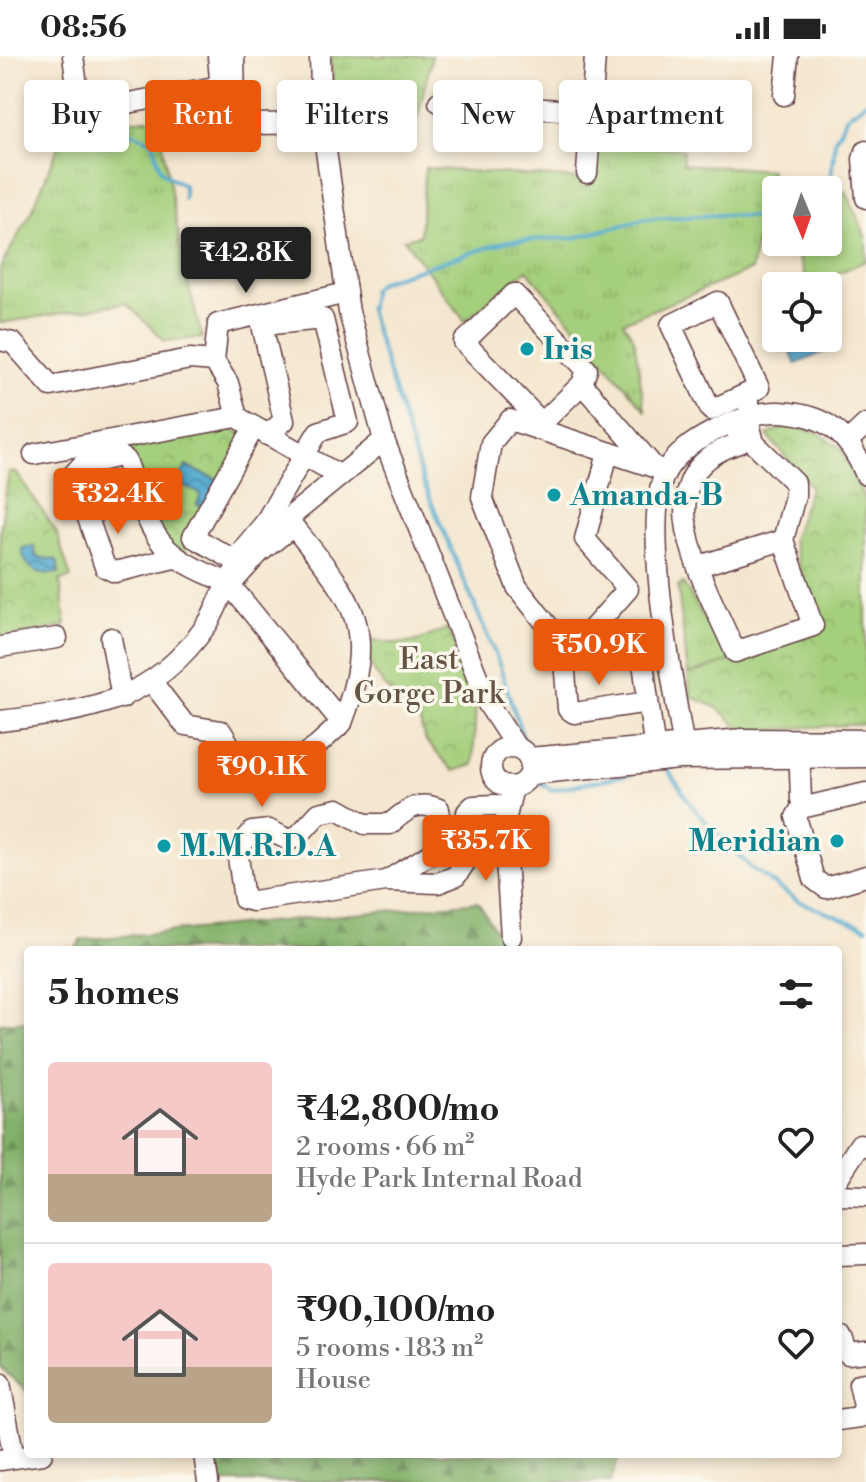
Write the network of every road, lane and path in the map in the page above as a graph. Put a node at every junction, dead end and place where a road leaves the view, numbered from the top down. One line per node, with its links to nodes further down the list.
1 (73, 56): 2 (street)
2 (218, 56)
3 (234, 56): 10 (street)
4 (320, 56): 7 (street)
5 (595, 56): 8 (street)
6 (788, 56): 9 (street)
7 (321, 80)
8 (593, 80)
9 (784, 95)
10 (277, 124)
11 (866, 151): 15 (street)
12 (326, 152): 16 (street)
13 (588, 152): 14 (street)
14 (587, 173)
15 (866, 198)
16 (346, 293): 18 (street); 24 (street)
17 (0, 340): 18 (street)
18 (214, 361): 23 (street)
19 (582, 384): 19 (street); 29 (street)
20 (744, 395): 20 (street); 21 (street)
21 (746, 418): 25 (street); 29 (street); 32 (street); 34 (street)
22 (866, 424): 25 (street)
23 (252, 427): 27 (street); 28 (street); 28 (street); 28 (street)
24 (384, 440): 30 (street); 48 (street)
25 (857, 444): 31 (street)
26 (608, 453): 26 (street); 29 (street)
27 (34, 454)
28 (304, 455): 30 (street)
29 (660, 469): 45 (street)
30 (339, 475): 35 (street)
31 (866, 475)
32 (783, 540): 34 (street); 34 (street)
33 (174, 558): 33 (street); 35 (street)
34 (699, 566)
35 (227, 582): 39 (street)
36 (57, 638): 38 (street)
37 (111, 638): 40 (street)
38 (0, 647)
39 (152, 682): 40 (street); 43 (street)
40 (122, 698): 42 (street)
41 (642, 703): 47 (street)
42 (0, 721)
43 (342, 723): 43 (street)
44 (799, 747): 45 (street); 46 (street); 51 (street)
45 (685, 752): 47 (street)
46 (863, 754)
47 (650, 755): 48 (street)
48 (518, 758): 49 (street); 49 (street)
49 (500, 792): 53 (street); 54 (street)
50 (866, 793): 52 (street)
51 (801, 800)
52 (866, 876)
53 (386, 881): 53 (street)
54 (511, 937)
55 (866, 1146): 56 (street)
56 (842, 1172)
57 (842, 1195): 58 (street)
58 (866, 1196)
59 (866, 1254): 60 (street)
60 (842, 1255)
61 (842, 1337): 62 (street)
62 (866, 1352)
63 (0, 1383): 66 (street)
64 (866, 1383): 65 (street)
65 (842, 1419)
66 (10, 1450)
67 (205, 1458): 68 (street)
68 (208, 1482)

